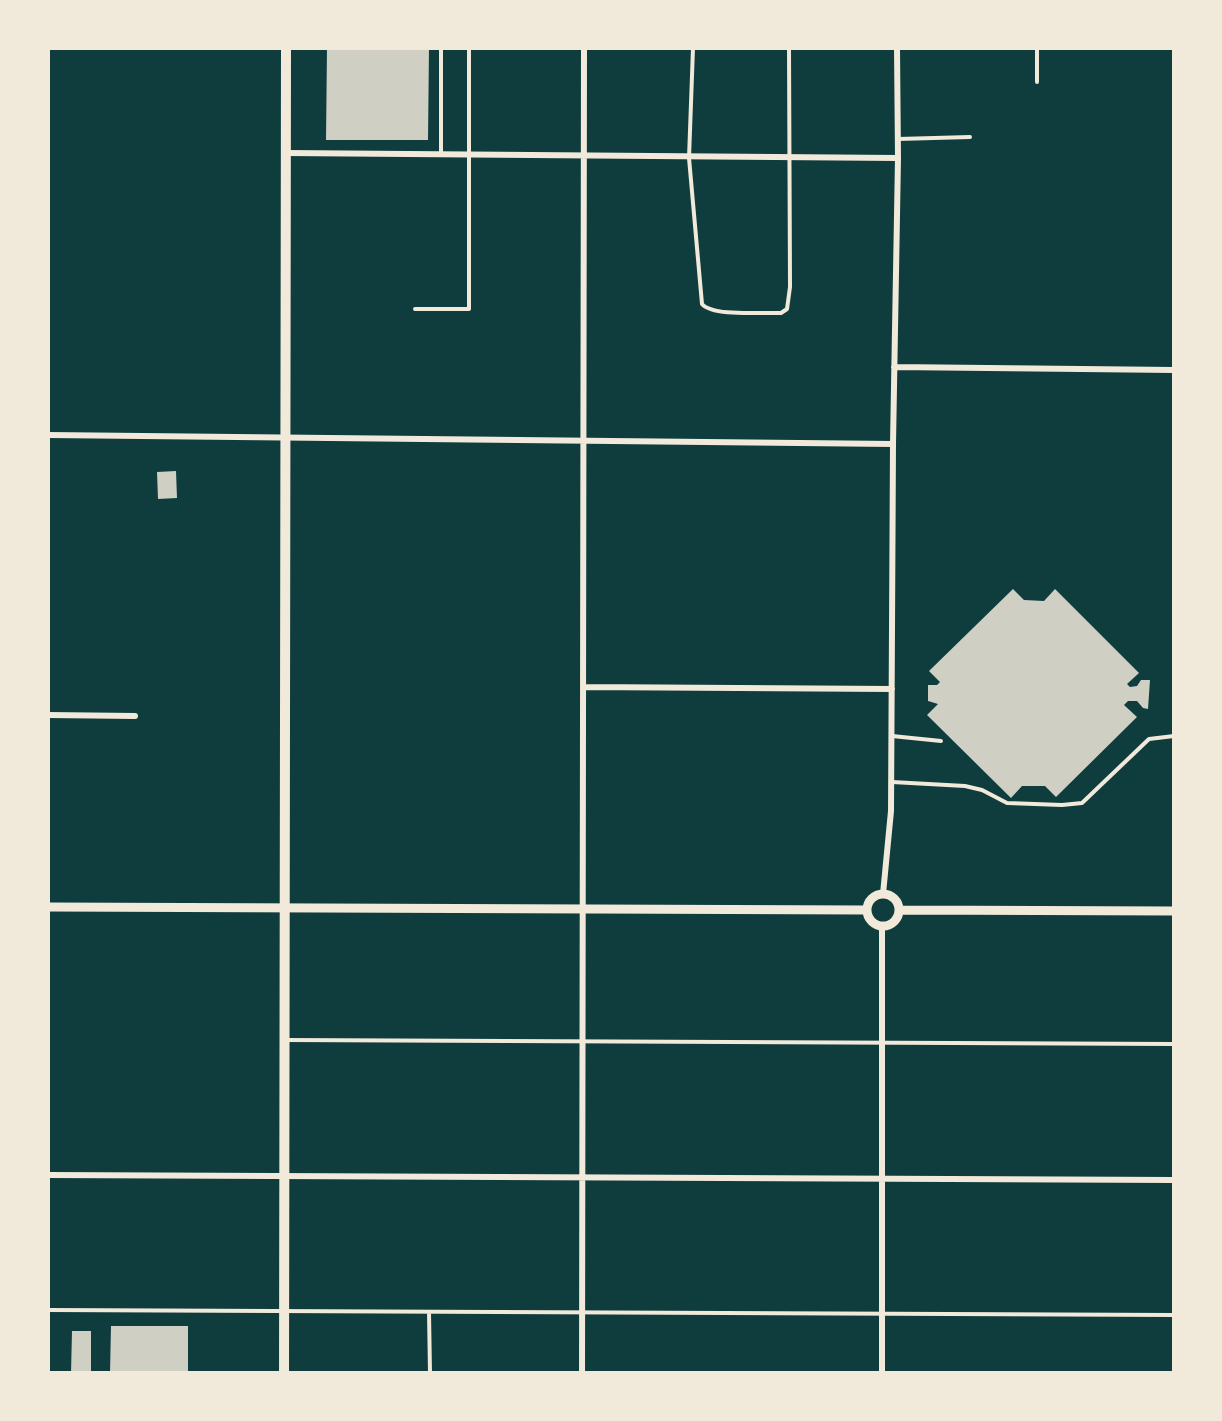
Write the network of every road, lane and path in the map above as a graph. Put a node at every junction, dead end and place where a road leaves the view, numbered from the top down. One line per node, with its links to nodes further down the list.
1 (286, 48): 12 (main road)
2 (441, 48): 13 (lane)
3 (469, 48): 14 (lane)
4 (584, 48): 15 (street)
5 (693, 48): 16 (lane)
6 (789, 48): 17 (lane)
7 (897, 48): 11 (street)
8 (1037, 48): 9 (lane)
9 (1036, 82)
10 (970, 136): 11 (lane)
11 (897, 138): 18 (street)
12 (286, 153): 13 (street); 23 (main road)
13 (441, 155): 14 (street)
14 (469, 156): 15 (street); 19 (lane)
15 (584, 158): 16 (street); 24 (street)
16 (689, 158): 17 (street); 17 (lane)
17 (789, 158): 18 (street)
18 (897, 158): 20 (street)
19 (415, 309)
20 (894, 367): 21 (street); 25 (street)
21 (1174, 370)
22 (48, 435): 23 (street)
23 (285, 436): 24 (street); 36 (main road)
24 (583, 442): 25 (street); 26 (street)
25 (892, 444): 27 (street)
26 (583, 687): 27 (street); 37 (street)
27 (892, 689): 30 (street)
28 (48, 715): 29 (street)
29 (135, 716)
30 (892, 736): 32 (lane); 33 (street)
31 (1174, 736): 33 (lane)
32 (941, 741)
33 (892, 782): 34 (street)
34 (883, 894): 38 (street); 39 (street)
35 (48, 907): 36 (street)
36 (286, 908): 37 (street); 42 (main road)
37 (584, 909): 38 (street); 43 (street)
38 (866, 910): 41 (street)
39 (899, 910): 40 (street); 41 (street)
40 (1174, 911)
41 (882, 927): 44 (street)
42 (284, 1040): 43 (lane); 47 (main road)
43 (583, 1041): 44 (lane); 48 (street)
44 (881, 1042): 45 (lane); 49 (street)
45 (1174, 1044)
46 (48, 1175): 47 (street)
47 (285, 1176): 48 (street); 52 (main road)
48 (582, 1177): 49 (street); 54 (street)
49 (880, 1178): 50 (street); 55 (street)
50 (1174, 1180)
51 (48, 1310): 52 (lane)
52 (284, 1311): 53 (lane); 57 (main road)
53 (429, 1312): 54 (lane); 58 (lane)
54 (582, 1312): 55 (lane); 59 (street)
55 (880, 1313): 56 (lane); 60 (street)
56 (1174, 1314)
57 (284, 1373)
58 (430, 1373)
59 (582, 1373)
60 (882, 1373)

